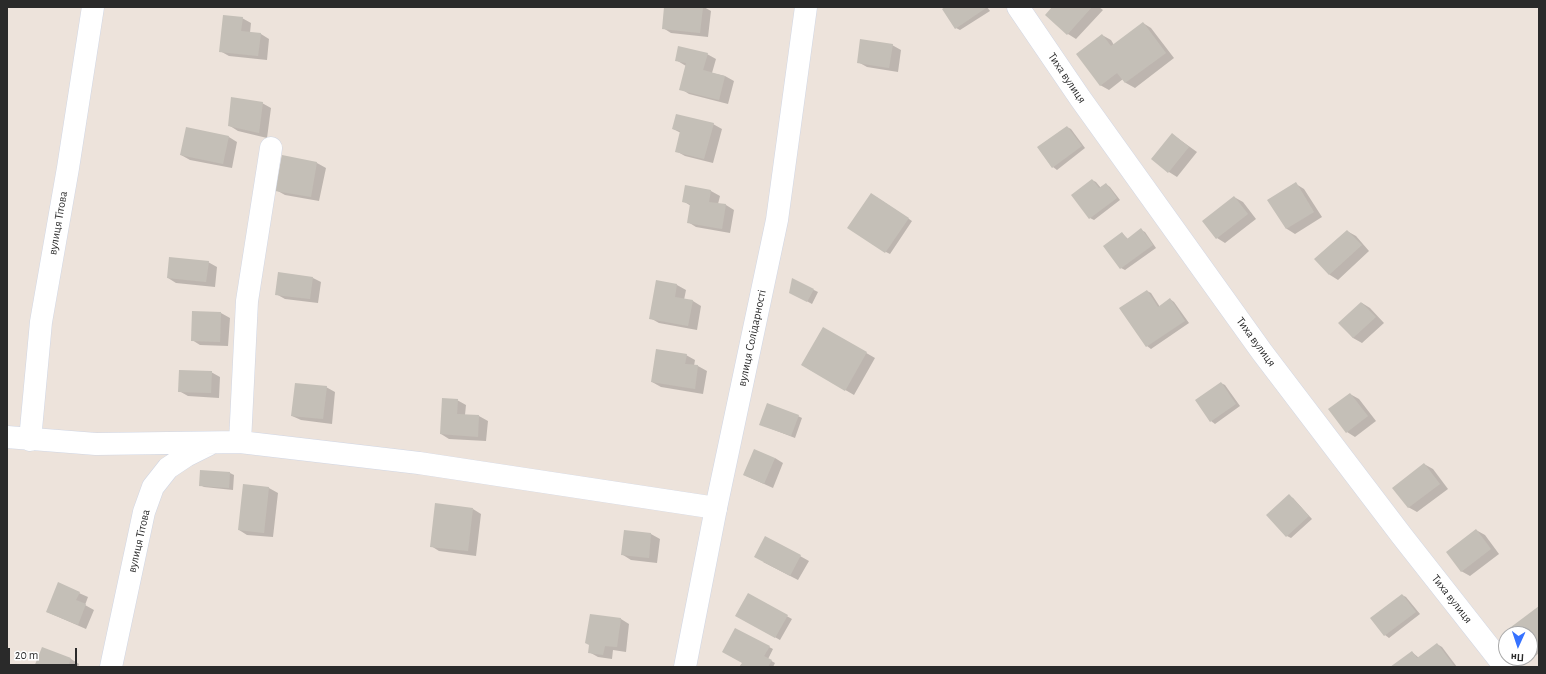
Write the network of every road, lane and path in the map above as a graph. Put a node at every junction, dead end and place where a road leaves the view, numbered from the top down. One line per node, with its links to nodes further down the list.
1 (93, 7): 6 (street, вулиця Тітова)
2 (806, 7): 9 (street, вулиця Солідарності)
3 (1018, 7): 12 (street, Тиха вулиця)
4 (271, 148): 7 (street)
5 (7, 437): 6 (street)
6 (30, 440): 8 (street)
7 (240, 442): 8 (street); 9 (street)
8 (211, 443): 10 (street, вулиця Тітова)
9 (716, 508): 11 (street, вулиця Солідарності)
10 (111, 667)
11 (685, 667)
12 (1506, 667)

